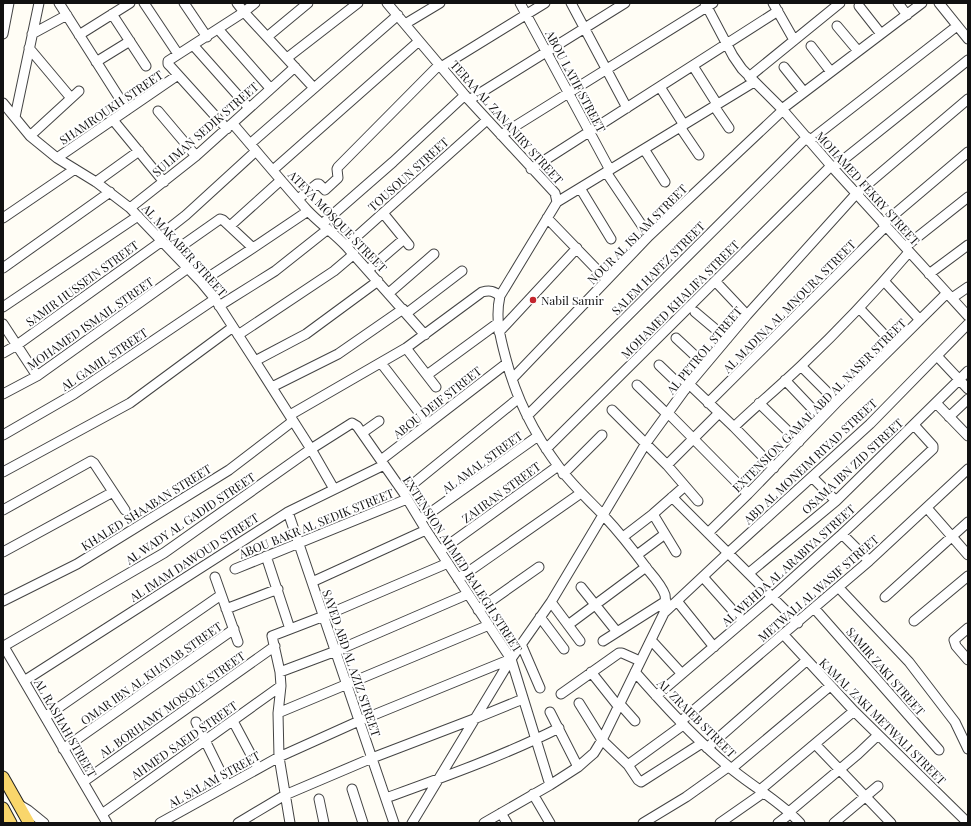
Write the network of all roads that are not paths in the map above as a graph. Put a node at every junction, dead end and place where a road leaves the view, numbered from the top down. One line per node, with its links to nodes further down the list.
1 (9, 3): 30 (street)
2 (38, 3): 37 (street)
3 (59, 3): 27 (street)
4 (144, 3): 52 (street)
5 (184, 3): 40 (street)
6 (237, 3): 24 (street)
7 (255, 3): 24 (street)
8 (308, 3): 41 (street)
9 (358, 3): 53 (street)
10 (387, 3): 28 (street, TERAA AL ZANANIRY STREET)
11 (440, 3): 31 (street)
12 (520, 3): 26 (street, ABOU LATIF STREET)
13 (545, 3): 26 (street)
14 (571, 3): 34 (street)
15 (625, 3): 34 (street)
16 (840, 3): 43 (street)
17 (898, 3): 29 (street)
18 (922, 3): 29 (street)
19 (939, 3): 33 (street)
20 (708, 4): 46 (street); 61 (street)
21 (123, 5): 25 (street)
22 (775, 5): 43 (street); 46 (street)
23 (859, 6): 38 (street)
24 (244, 12): 35 (street); 41 (street)
25 (112, 14): 39 (street); 45 (street)
26 (526, 14): 51 (street, ABOU LATIF STREET); 57 (street)
27 (67, 15): 37 (street); 39 (street)
28 (398, 15): 31 (street, TERAA AL ZANANIRY STREET); 67 (street, SAMIR HUSSEIN STREET)
29 (906, 15): 38 (street)
30 (5, 17): 36 (street)
31 (405, 24): 44 (street, TERAA AL ZANANIRY STREET)
32 (837, 26): 50 (street)
33 (962, 27): 42 (street); 90 (street, SALEM HAFEZ STREET)
34 (584, 28): 51 (street); 61 (street)
35 (218, 29): 40 (street); 66 (street)
36 (3, 34)
37 (32, 34): 49 (street)
38 (881, 34): 50 (street)
39 (79, 35): 55 (street)
40 (206, 37): 47 (street)
41 (267, 37): 53 (street)
42 (968, 39)
43 (794, 40): 64 (street)
44 (419, 41): 57 (street, TERAA AL ZANANIRY STREET); 101 (street)
45 (130, 42): 55 (street); 56 (street)
46 (727, 44): 58 (street); 64 (street)
47 (193, 45): 52 (street); 76 (street)
48 (811, 46): 62 (street)
49 (29, 48): 72 (street); 81 (street)
50 (858, 51): 62 (street)
51 (546, 52): 70 (street, ABOU LATIF STREET); 71 (street)
52 (178, 54): 63 (street, ATEYA MOSQUE STREET)
53 (287, 58): 59 (street)
54 (968, 60): 98 (street, MOHAMED KHALIFA STREET)
55 (96, 62): 79 (street)
56 (146, 66)
57 (440, 66): 71 (street, TERAA AL ZANANIRY STREET); 111 (street)
58 (693, 66): 65 (street); 75 (street)
59 (295, 67): 66 (street, SULIMAN SEDIK STREET); 67 (street)
60 (784, 67): 69 (street)
61 (606, 69): 70 (street); 77 (street)
62 (831, 72): 69 (street)
63 (178, 75): 79 (street, SHAMROUKH STREET); 85 (street, ATEYA MOSQUE STREET)
64 (752, 79): 75 (street); 78 (street, MOHAMED FEKRY STREET)
65 (660, 87): 77 (street); 84 (street)
66 (270, 88): 76 (street, SULIMAN SEDIK STREET)
67 (314, 88): 91 (street, SAMIR HUSSEIN STREET)
68 (79, 91): 72 (street)
69 (804, 92): 78 (street)
70 (569, 93): 87 (street, ABOU LATIF STREET); 88 (street)
71 (467, 97): 83 (street, TERAA AL ZANANIRY STREET); 121 (street)
72 (71, 98): 89 (street)
73 (968, 99): 109 (street, AL PETROL STREET)
74 (3, 103): 81 (street, AL MAKABER STREET)
75 (716, 105): 84 (street); 86 (street)
76 (249, 108): 85 (street, SULIMAN SEDIK STREET)
77 (627, 108): 87 (street)
78 (783, 109): 90 (street, MOHAMED FEKRY STREET); 122 (street, NOUR AL ISLAM STREET)
79 (127, 110): 82 (street, SHAMROUKH STREET)
80 (158, 112): 96 (street)
81 (15, 117): 89 (street, AL MAKABER STREET)
82 (113, 120): 93 (street); 97 (street, SHAMROUKH STREET)
83 (487, 120): 88 (street, TERAA AL ZANANIRY STREET); 115 (street, TOUSOUN STREET)
84 (682, 126): 92 (street); 95 (street)
85 (230, 127): 91 (street, ATEYA MOSQUE STREET); 96 (street, SULIMAN SEDIK STREET)
86 (729, 128)
87 (590, 132): 100 (street); 102 (street, ABOU LATIF STREET)
88 (501, 135): 100 (street, TERAA AL ZANANIRY STREET)
89 (30, 136): 97 (street, AL MAKABER STREET)
90 (808, 139): 98 (street, MOHAMED FEKRY STREET); 195 (street, SALEM HAFEZ STREET)
91 (253, 147): 101 (street, ATEYA MOSQUE STREET); 123 (street, SAMIR HUSSEIN STREET)
92 (644, 150): 102 (street); 106 (street)
93 (139, 151): 104 (street); 105 (street)
94 (968, 152): 119 (street, AL MADINA AL MNOURA STREET)
95 (699, 155)
96 (196, 156): 105 (street, SULIMAN SEDIK STREET)
97 (57, 158): 99 (street, AL MAKABER STREET)
98 (832, 167): 109 (street, MOHAMED FEKRY STREET); 140 (street, MOHAMED KHALIFA STREET)
99 (75, 169): 104 (street, AL MAKABER STREET); 117 (street)
100 (531, 169): 112 (street, TERAA AL ZANANIRY STREET)
101 (273, 170): 103 (street, ATEYA MOSQUE STREET)
102 (608, 171): 107 (street); 122 (street, ABOU LATIF STREET)
103 (281, 180): 111 (street, ATEYA MOSQUE STREET); 120 (street)
104 (96, 182): 108 (street, AL MAKABER STREET)
105 (164, 182): 113 (street, SULIMAN SEDIK STREET)
106 (665, 182)
107 (580, 188): 112 (street); 124 (street)
108 (110, 192): 113 (street, AL MAKABER STREET); 133 (street)
109 (856, 194): 119 (street, MOHAMED FEKRY STREET); 152 (street, AL PETROL STREET)
110 (968, 197): 129 (street)
111 (298, 199): 114 (street, ATEYA MOSQUE STREET)
112 (558, 202): 118 (street, TERAA AL ZANANIRY STREET)
113 (130, 208): 116 (street, AL MAKABER STREET)
114 (308, 211): 121 (street, ATEYA MOSQUE STREET); 127 (street)
115 (382, 213): 126 (street, TOUSOUN STREET); 135 (street)
116 (138, 216): 123 (street, AL MAKABER STREET); 148 (street)
117 (3, 218)
118 (547, 218): 128 (street); 145 (street, TERAA AL ZANANIRY STREET)
119 (885, 225): 129 (street, MOHAMED FEKRY STREET); 189 (street, AL MADINA AL MNOURA STREET)
120 (230, 226): 127 (street); 130 (street)
121 (325, 226): 126 (street, ATEYA MOSQUE STREET); 147 (street, AL GAMIL STREET)
122 (649, 236): 138 (street, NOUR AL ISLAM STREET)
123 (160, 239): 130 (street, AL MAKABER STREET); 164 (street, SAMIR HUSSEIN STREET)
124 (611, 239)
125 (968, 245): 137 (street)
126 (346, 246): 131 (street, ATEYA MOSQUE STREET)
127 (254, 248): 142 (street)
128 (576, 248): 138 (street); 158 (street)
129 (907, 250): 137 (street, MOHAMED FEKRY STREET); 141 (street)
130 (173, 252): 134 (street, AL MAKABER STREET)
131 (354, 254): 135 (street, ATEYA MOSQUE STREET); 159 (street)
132 (434, 254): 144 (street)
133 (3, 268)
134 (188, 268): 142 (street, AL MAKABER STREET); 175 (street, MOHAMED ISMAIL STREET)
135 (368, 270): 139 (street, ATEYA MOSQUE STREET)
136 (462, 271): 150 (street)
137 (930, 274): 146 (street, MOHAMED FEKRY STREET)
138 (607, 280): 177 (street, NOUR AL ISLAM STREET)
139 (378, 281): 144 (street, ATEYA MOSQUE STREET); 168 (street)
140 (715, 281): 152 (street); 212 (street, MOHAMED KHALIFA STREET)
141 (884, 281): 149 (street); 154 (street)
142 (201, 282): 147 (street, AL MAKABER STREET)
143 (968, 287): 146 (street, EXTENSION GAMAL ABD AL NASER STREET)
144 (389, 293): 150 (street, ATEYA MOSQUE STREET)
145 (500, 296): 158 (street, TERAA AL ZANANIRY STREET); 160 (street, KHALED SHAABAN STREET)
146 (949, 296): 153 (street, MOHAMED FEKRY STREET); 154 (street, EXTENSION GAMAL ABD AL NASER STREET)
147 (217, 302): 157 (street, AL MAKABER STREET); 204 (street, AL GAMIL STREET)
148 (3, 307)
149 (860, 309): 163 (street); 173 (street)
150 (405, 311): 160 (street, ATEYA MOSQUE STREET); 181 (street)
151 (695, 312): 162 (street)
152 (748, 315): 162 (street, AL PETROL STREET)
153 (968, 316)
154 (920, 320): 163 (street, EXTENSION GAMAL ABD AL NASER STREET)
155 (3, 324): 164 (street)
156 (968, 324): 167 (street, ABD AL MONEIM RIYAD STREET)
157 (233, 327): 159 (street, AL MAKABER STREET); 218 (street)
158 (498, 327): 170 (street, TERAA AL ZANANIRY STREET); 176 (street)
159 (238, 335): 168 (street, AL MAKABER STREET)
160 (425, 335): 165 (street, KHALED SHAABAN STREET)
161 (676, 338): 171 (street)
162 (727, 339): 171 (street, AL PETROL STREET)
163 (894, 345): 188 (street, EXTENSION GAMAL ABD AL NASER STREET)
164 (17, 346): 166 (street, SAMIR HUSSEIN STREET); 175 (street)
165 (406, 348): 169 (street, KHALED SHAABAN STREET); 176 (street)
166 (3, 353)
167 (937, 356): 178 (street); 219 (street, ABD AL MONEIM RIYAD STREET)
168 (255, 361): 181 (street, AL MAKABER STREET)
169 (381, 363): 197 (street, KHALED SHAABAN STREET); 200 (street)
170 (507, 363): 177 (street, TERAA AL ZANANIRY STREET); 200 (street, ABOU DEIF STREET)
171 (705, 364): 183 (street, AL PETROL STREET)
172 (659, 365): 183 (street)
173 (801, 366): 179 (street); 188 (street)
174 (968, 371): 178 (street, OSAMA IBN ZID STREET)
175 (37, 376): 185 (street, MOHAMED ISMAIL STREET)
176 (427, 376): 182 (street)
177 (512, 378): 186 (street, TERAA AL ZANANIRY STREET)
178 (959, 379): 184 (street); 191 (street, OSAMA IBN ZID STREET)
179 (785, 380): 190 (street); 198 (street)
180 (638, 385): 193 (street)
181 (272, 387): 197 (street, AL MAKABER STREET)
182 (436, 387)
183 (687, 387): 189 (street); 193 (street, AL PETROL STREET)
184 (968, 388)
185 (3, 394)
186 (519, 398): 195 (street, TERAA AL ZANANIRY STREET); 225 (street, ABOU BAKR AL SEDIK STREET)
187 (968, 399): 196 (street)
188 (837, 402): 198 (street, EXTENSION GAMAL ABD AL NASER STREET)
189 (708, 403): 194 (street)
190 (759, 403): 202 (street); 209 (street)
191 (936, 403): 196 (street); 201 (street, OSAMA IBN ZID STREET)
192 (612, 410): 210 (street)
193 (667, 413): 208 (street); 210 (street, AL PETROL STREET)
194 (719, 413): 202 (street); 208 (street)
195 (527, 416): 206 (street, TERAA AL ZANANIRY STREET)
196 (949, 416): 207 (street)
197 (291, 418): 211 (street, AL MAKABER STREET); 269 (street, KHALED SHAABAN STREET)
198 (821, 418): 209 (street, EXTENSION GAMAL ABD AL NASER STREET)
199 (379, 421): 203 (street)
200 (428, 424): 213 (street, ABOU DEIF STREET)
201 (914, 426): 227 (street, OSAMA IBN ZID STREET); 240 (street, AL WEHDA AL ARABIYA STREET)
202 (734, 427): 215 (street)
203 (362, 433): 211 (street, AL WADY AL GADID STREET); 213 (street, EXTENSION AHMED BALEGH STREET)
204 (3, 435)
205 (602, 435): 217 (street, ZAHRAN STREET)
206 (538, 436): 212 (street, TERAA AL ZANANIRY STREET); 235 (street, AL AMAL STREET)
207 (968, 436)
208 (694, 439): 214 (street); 224 (street)
209 (799, 442): 215 (street, EXTENSION GAMAL ABD AL NASER STREET)
210 (646, 443): 214 (street); 234 (street, AL PETROL STREET)
211 (311, 449): 221 (street, AL MAKABER STREET); 295 (street, AL WADY AL GADID STREET)
212 (546, 449): 217 (street, TERAA AL ZANANIRY STREET)
213 (382, 462): 221 (street, AL IMAM DAWOUD STREET); 225 (street, EXTENSION AHMED BALEGH STREET)
214 (667, 465): 220 (street)
215 (774, 468): 224 (street, EXTENSION GAMAL ABD AL NASER STREET)
216 (968, 469): 229 (street, METWALI AL WASIF STREET)
217 (561, 470): 223 (street, TERAA AL ZANANIRY STREET); 244 (street, ZAHRAN STREET)
218 (3, 472)
219 (812, 477): 227 (street); 247 (street, ABD AL MONEIM RIYAD STREET)
220 (685, 486): 226 (street); 228 (street)
221 (334, 489): 232 (street, AL IMAM DAWOUD STREET)
222 (113, 492): 230 (street); 231 (street); 245 (street)
223 (580, 493): 234 (street, TERAA AL ZANANIRY STREET); 260 (street)
224 (748, 494): 238 (street, EXTENSION GAMAL ABD AL NASER STREET)
225 (405, 496): 235 (street, EXTENSION AHMED BALEGH STREET); 243 (street, ABOU BAKR AL SEDIK STREET)
226 (672, 498): 233 (street); 238 (street)
227 (836, 500): 256 (street, OSAMA IBN ZID STREET)
228 (698, 501)
229 (927, 508): 242 (street); 251 (street, METWALI AL WASIF STREET)
230 (3, 510)
231 (125, 510)
232 (288, 512): 243 (street, SAYED ABD AL AZIZ STREET); 308 (street, AL IMAM DAWOUD STREET)
233 (653, 514): 239 (street); 241 (street)
234 (603, 515): 241 (street, TERAA AL ZANANIRY STREET); 272 (street, AL PETROL STREET)
235 (420, 520): 237 (street, EXTENSION AHMED BALEGH STREET)
236 (968, 522): 242 (street)
237 (426, 530): 244 (street, EXTENSION AHMED BALEGH STREET); 261 (street)
238 (708, 533): 247 (street)
239 (665, 534): 246 (street); 249 (street)
240 (842, 534): 251 (street); 267 (street, AL WEHDA AL ARABIYA STREET)
241 (623, 537): 249 (street, TERAA AL ZANANIRY STREET)
242 (952, 537): 248 (street); 268 (street)
243 (299, 543): 250 (street, ABOU BAKR AL SEDIK STREET); 261 (street, SAYED ABD AL AZIZ STREET)
244 (440, 551): 252 (street, EXTENSION AHMED BALEGH STREET)
245 (3, 552)
246 (676, 552)
247 (728, 553): 256 (street); 259 (street, ABD AL MONEIM RIYAD STREET)
248 (968, 554)
249 (637, 555): 254 (street, TERAA AL ZANANIRY STREET)
250 (266, 556): 255 (street, ABOU BAKR AL SEDIK STREET); 264 (street)
251 (869, 562): 263 (street, METWALI AL WASIF STREET)
252 (448, 563): 260 (street, EXTENSION AHMED BALEGH STREET); 278 (street)
253 (538, 567): 276 (street)
254 (646, 567): 270 (street, TERAA AL ZANANIRY STREET); 273 (street)
255 (235, 569)
256 (749, 573): 267 (street)
257 (968, 576): 280 (street)
258 (215, 577): 266 (street)
259 (703, 577): 271 (street, ABD AL MONEIM RIYAD STREET); 281 (street)
260 (458, 579): 265 (street, EXTENSION AHMED BALEGH STREET)
261 (312, 582): 278 (street, SAYED ABD AL AZIZ STREET)
262 (581, 587): 273 (street)
263 (839, 588): 274 (street, METWALI AL WASIF STREET); 335 (street)
264 (278, 589): 275 (street); 287 (street)
265 (468, 594): 276 (street, EXTENSION AHMED BALEGH STREET); 299 (street)
266 (221, 595): 275 (street); 321 (street)
267 (772, 597): 281 (street, AL WEHDA AL ARABIYA STREET); 282 (street)
268 (885, 597)
269 (3, 601)
270 (666, 601): 277 (street); 288 (street)
271 (677, 601): 277 (street, ABD AL MONEIM RIYAD STREET); 297 (street)
272 (551, 602): 279 (street, AL PETROL STREET); 284 (street)
273 (594, 605): 284 (street); 288 (street)
274 (814, 608): 282 (street, METWALI AL WASIF STREET); 337 (street, SAMIR ZAKI STREET)
275 (226, 609): 286 (street)
276 (478, 610): 283 (street, EXTENSION AHMED BALEGH STREET)
277 (664, 613): 290 (street)
278 (324, 616): 287 (street); 299 (street, SAYED ABD AL AZIZ STREET)
279 (540, 617): 294 (street, AL PETROL STREET); 298 (street)
280 (914, 621)
281 (743, 622): 297 (street, AL WEHDA AL ARABIYA STREET)
282 (798, 623): 289 (street, METWALI AL WASIF STREET)
283 (488, 625): 300 (street, EXTENSION AHMED BALEGH STREET); 309 (street)
284 (568, 625): 291 (street)
285 (968, 628): 301 (street)
286 (234, 629): 293 (street); 336 (street, OMAR IBN AL KHATAB STREET)
287 (290, 629): 296 (street)
288 (617, 632): 292 (street)
289 (783, 634): 303 (street, KAMAL ZAKI METWALI STREET); 327 (street, METWALI AL WASIF STREET)
290 (651, 640): 302 (street); 307 (street)
291 (580, 641)
292 (603, 641)
293 (238, 642)
294 (521, 644): 300 (street, AL PETROL STREET); 312 (street)
295 (3, 646): 308 (street, AL RASHAH STREET)
296 (275, 646): 304 (street); 347 (street, AL BORHAMY MOSQUE STREET)
297 (714, 647): 307 (street, AL WEHDA AL ARABIYA STREET)
298 (564, 649)
299 (336, 651): 304 (street); 309 (street, SAYED ABD AL AZIZ STREET)
300 (511, 659): 315 (street, EXTENSION AHMED BALEGH STREET); 322 (street, AL PETROL STREET); 324 (street, AL SALAM STREET)
301 (968, 660)
302 (640, 661): 305 (street); 306 (street)
303 (806, 661): 311 (street, KAMAL ZAKI METWALI STREET); 334 (street)
304 (280, 672): 310 (street)
305 (591, 672): 313 (street); 317 (street)
306 (635, 672): 314 (street, AL ZRAIEB STREET); 317 (street)
307 (682, 674): 314 (street, AL WEHDA AL ARABIYA STREET)
308 (24, 681): 321 (street, AL RASHAH STREET)
309 (347, 684): 320 (street); 324 (street, SAYED ABD AL AZIZ STREET)
310 (281, 686): 320 (street); 323 (street, AHMED SAEID STREET)
311 (830, 686): 318 (street, KAMAL ZAKI METWALI STREET); 343 (street)
312 (540, 688)
313 (561, 694)
314 (656, 696): 327 (street, AL ZRAIEB STREET)
315 (523, 699): 322 (street); 331 (street, EXTENSION AHMED BALEGH STREET)
316 (579, 703): 332 (street)
317 (618, 705): 325 (street); 332 (street)
318 (854, 711): 329 (street, KAMAL ZAKI METWALI STREET); 333 (street)
319 (550, 712): 328 (street)
320 (278, 713): 338 (street)
321 (45, 717): 336 (street, AL RASHAH STREET)
322 (474, 719): 339 (street); 346 (street, AL PETROL STREET)
323 (233, 721): 330 (street, AHMED SAEID STREET); 342 (street)
324 (359, 721): 338 (street, AL SALAM STREET); 339 (street, SAYED ABD AL AZIZ STREET)
325 (636, 721)
326 (196, 722): 330 (street)
327 (682, 724): 334 (street, AL ZRAIEB STREET); 340 (street, METWALI AL WASIF STREET)
328 (559, 728): 331 (street); 341 (street)
329 (878, 735): 344 (street); 383 (street, KAMAL ZAKI METWALI STREET)
330 (205, 740): 348 (street); 362 (street, AHMED SAEID STREET)
331 (536, 740): 346 (street); 349 (street, EXTENSION AHMED BALEGH STREET)
332 (602, 740): 340 (street); 341 (street)
333 (815, 744): 344 (street); 352 (street)
334 (704, 746): 340 (street); 343 (street, AL ZRAIEB STREET)
335 (968, 749)
336 (63, 750): 347 (street, AL RASHAH STREET)
337 (939, 750)
338 (279, 757): 342 (street, AL SALAM STREET); 354 (street)
339 (372, 758): 354 (street); 356 (street, SAYED ABD AL AZIZ STREET)
340 (628, 766)
341 (578, 767): 349 (street)
342 (258, 768): 348 (street, AL SALAM STREET)
343 (730, 768): 352 (street, AL ZRAIEB STREET); 377 (street)
344 (839, 770): 355 (street); 360 (street)
345 (3, 777): 358 (main road)
346 (439, 779): 356 (street); 373 (street, AL PETROL STREET)
347 (83, 782): 362 (street, AL RASHAH STREET)
348 (227, 785): 367 (street, AL SALAM STREET)
349 (550, 785): 353 (street)
350 (878, 786): 355 (street)
351 (352, 789): 371 (street)
352 (762, 791): 360 (street, AL ZRAIEB STREET); 378 (street)
353 (533, 794): 361 (street); 376 (street)
354 (285, 795): 368 (street); 369 (street)
355 (866, 797): 381 (street); 382 (street)
356 (386, 798): 372 (street, SAYED ABD AL AZIZ STREET)
357 (319, 799): 370 (street)
358 (18, 804): 364 (main road); 365 (street)
359 (3, 811): 363 (main road)
360 (790, 812): 379 (street); 380 (street, AL ZRAIEB STREET)
361 (501, 813): 374 (street); 375 (street)
362 (102, 814): 366 (street, AL RASHAH STREET)
363 (11, 823)
364 (29, 823)
365 (44, 823)
366 (107, 823)
367 (160, 823)
368 (238, 823)
369 (290, 823)
370 (324, 823)
371 (363, 823)
372 (394, 823)
373 (412, 823)
374 (484, 823)
375 (506, 823)
376 (550, 823)
377 (643, 823)
378 (720, 823)
379 (778, 823)
380 (800, 823)
381 (834, 823)
382 (891, 823)
383 (968, 823)

